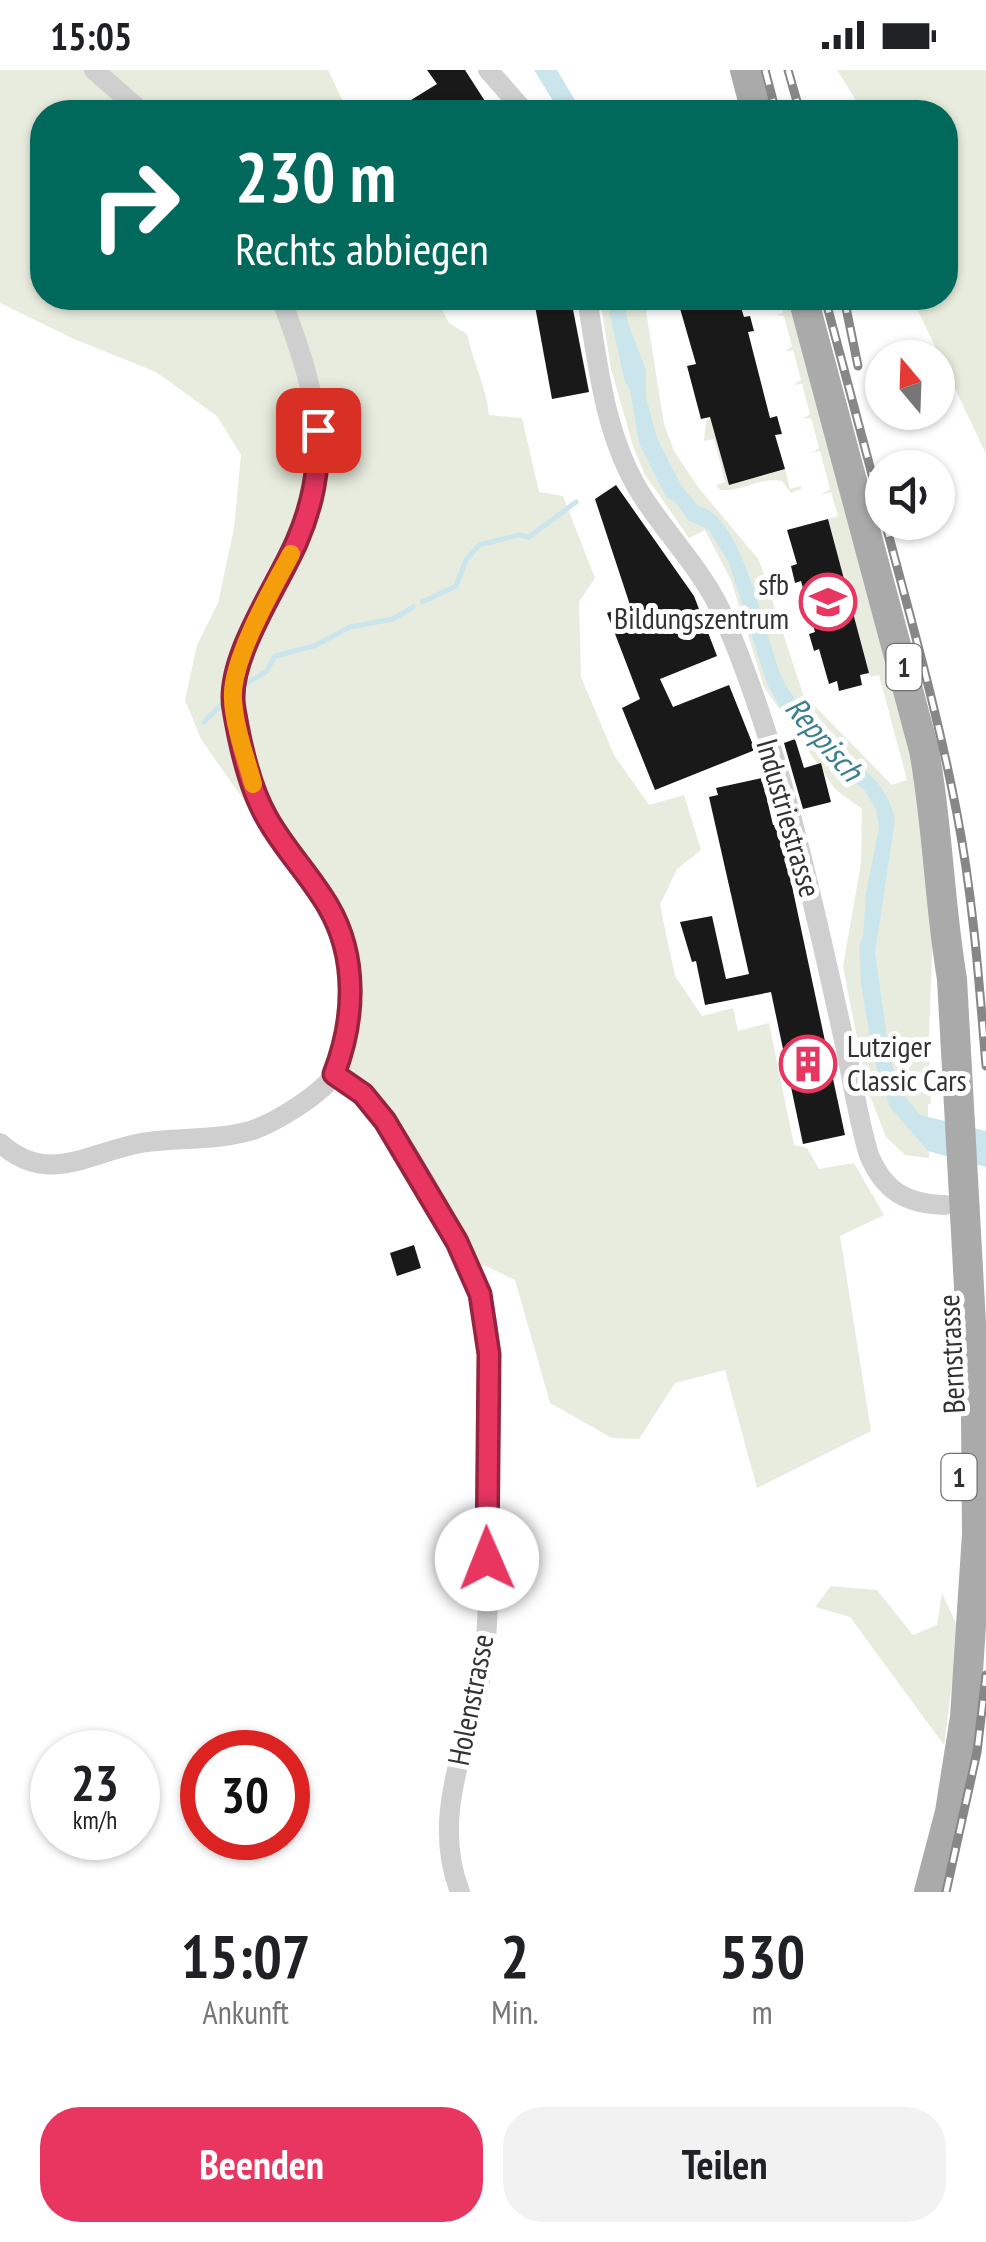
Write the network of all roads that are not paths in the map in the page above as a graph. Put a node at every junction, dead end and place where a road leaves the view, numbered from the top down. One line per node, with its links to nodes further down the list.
1 (94, 70): 4 (street)
2 (488, 70): 5 (street)
3 (746, 70): 6 (main road)
4 (128, 100)
5 (514, 100)
6 (753, 100)
7 (285, 310): 10 (street)
8 (589, 310): 12 (street, Industriestrasse)
9 (807, 310): 12 (main road, Bernstrasse / 1)
10 (334, 1074): 11 (street); 13 (street, Holenstrasse)
11 (0, 1143)
12 (965, 1208): 14 (main road, Bernstrasse / 1)
13 (460, 1892)
14 (929, 1892)

